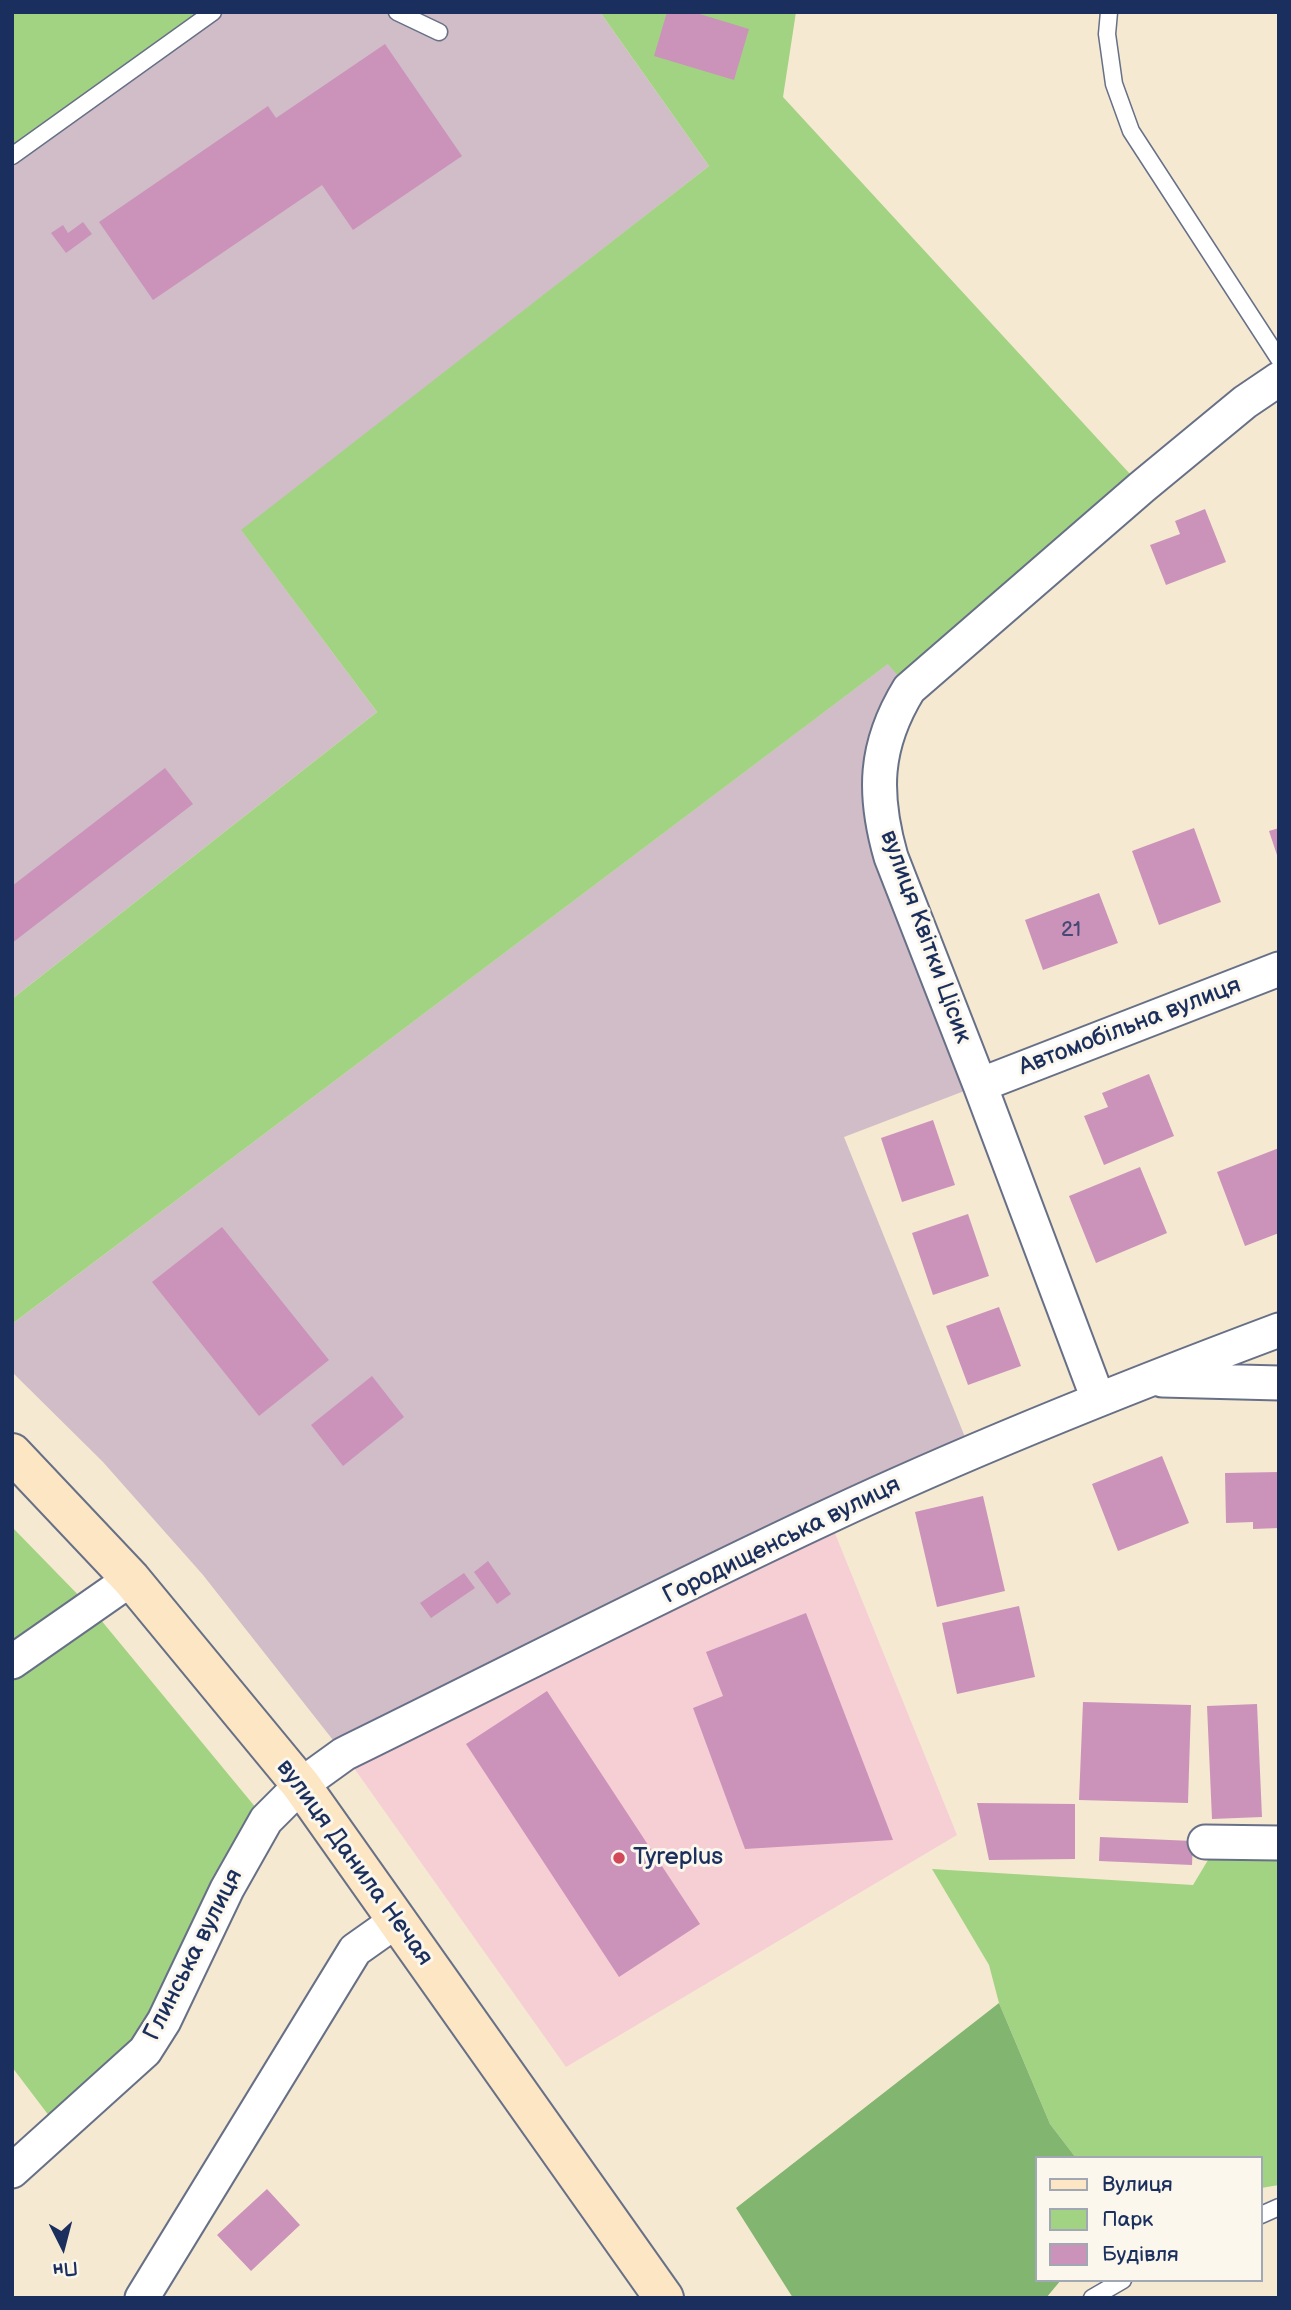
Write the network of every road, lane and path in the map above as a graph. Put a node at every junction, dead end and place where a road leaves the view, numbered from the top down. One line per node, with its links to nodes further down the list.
1 (213, 12): 5 (lane)
2 (397, 12): 4 (lane)
3 (1109, 12): 6 (lane)
4 (439, 32)
5 (12, 156)
6 (1279, 359)
7 (1279, 379): 9 (street, вулиця Квітки Цісик)
8 (1279, 970): 9 (street, Автомобільна вулиця)
9 (981, 1085): 13 (street, вулиця Квітки Цісик)
10 (1279, 1330): 11 (street, Городищенська вулиця)
11 (1146, 1380): 12 (street); 13 (street, Городищенська вулиця)
12 (1279, 1383)
13 (1098, 1399): 17 (street, Городищенська вулиця)
14 (12, 1453): 15 (main road, вулиця Данила Нечая)
15 (131, 1580): 16 (street); 17 (main road, вулиця Данила Нечая)
16 (12, 1662)
17 (301, 1786): 20 (main road, вулиця Данила Нечая); 21 (street, Глинська вулиця)
18 (1205, 1842): 19 (street)
19 (1279, 1843)
20 (396, 1921): 23 (street); 24 (main road, вулиця Данила Нечая)
21 (12, 2171)
22 (1120, 2282): 25 (lane)
23 (142, 2298)
24 (664, 2298)
25 (1092, 2298)

